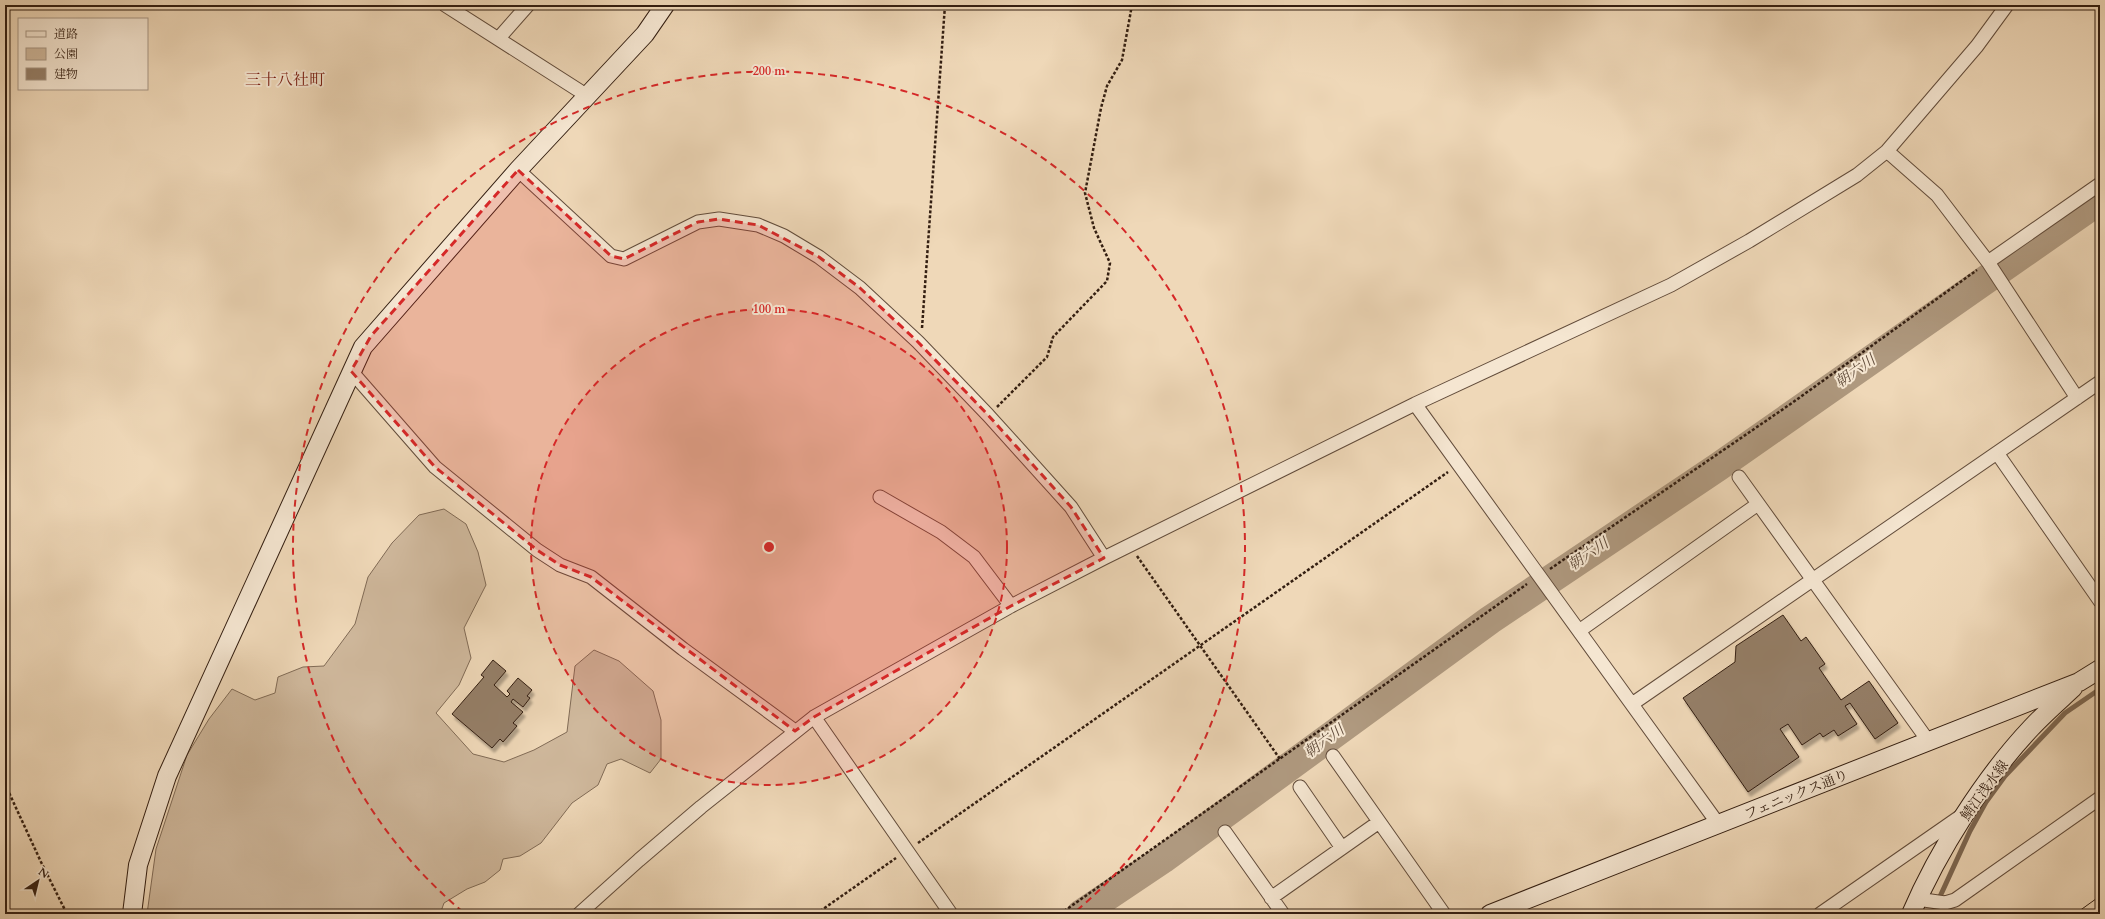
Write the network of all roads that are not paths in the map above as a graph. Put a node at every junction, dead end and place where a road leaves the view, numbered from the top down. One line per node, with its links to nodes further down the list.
1 (445, 5): 5 (street)
2 (528, 5): 5 (street)
3 (665, 5): 6 (street)
4 (2006, 5): 7 (street)
5 (498, 39): 6 (street)
6 (586, 95): 8 (street)
7 (1887, 151): 10 (street); 14 (street)
8 (518, 170): 11 (street); 19 (street)
9 (2100, 184): 10 (street)
10 (1990, 264): 13 (street)
11 (351, 371): 28 (street); 40 (street)
12 (2100, 382): 13 (street)
13 (2077, 398): 15 (street)
14 (1414, 404): 19 (street); 23 (street)
15 (1997, 452): 20 (street); 21 (street)
16 (1739, 477): 18 (street)
17 (880, 497): 22 (street)
18 (1758, 504): 20 (street); 23 (street)
19 (1104, 558): 22 (street)
20 (1812, 580): 26 (street); 29 (street)
21 (2100, 600)
22 (1011, 606): 27 (street)
23 (1579, 631): 26 (street)
24 (2100, 669): 25 (street, フェニックス通り)
25 (2079, 682): 29 (street, フェニックス通り); 33 (street, 鯖江浅水線)
26 (1632, 704): 35 (street)
27 (814, 717): 28 (street); 42 (street)
28 (795, 731): 41 (street)
29 (1928, 742): 35 (street, フェニックス通り)
30 (1333, 756): 34 (street)
31 (1300, 787): 37 (street)
32 (2100, 798): 39 (street)
33 (1967, 812): 39 (street, 鯖江浅水線); 46 (street)
34 (1379, 822): 37 (street); 44 (street)
35 (1719, 825): 45 (street, フェニックス通り)
36 (1225, 832): 38 (street)
37 (1342, 848): 38 (street)
38 (1271, 898): 43 (street)
39 (1926, 904)
40 (132, 914)
41 (579, 914)
42 (951, 914)
43 (1283, 914)
44 (1444, 914)
45 (1490, 914)
46 (1820, 914)

